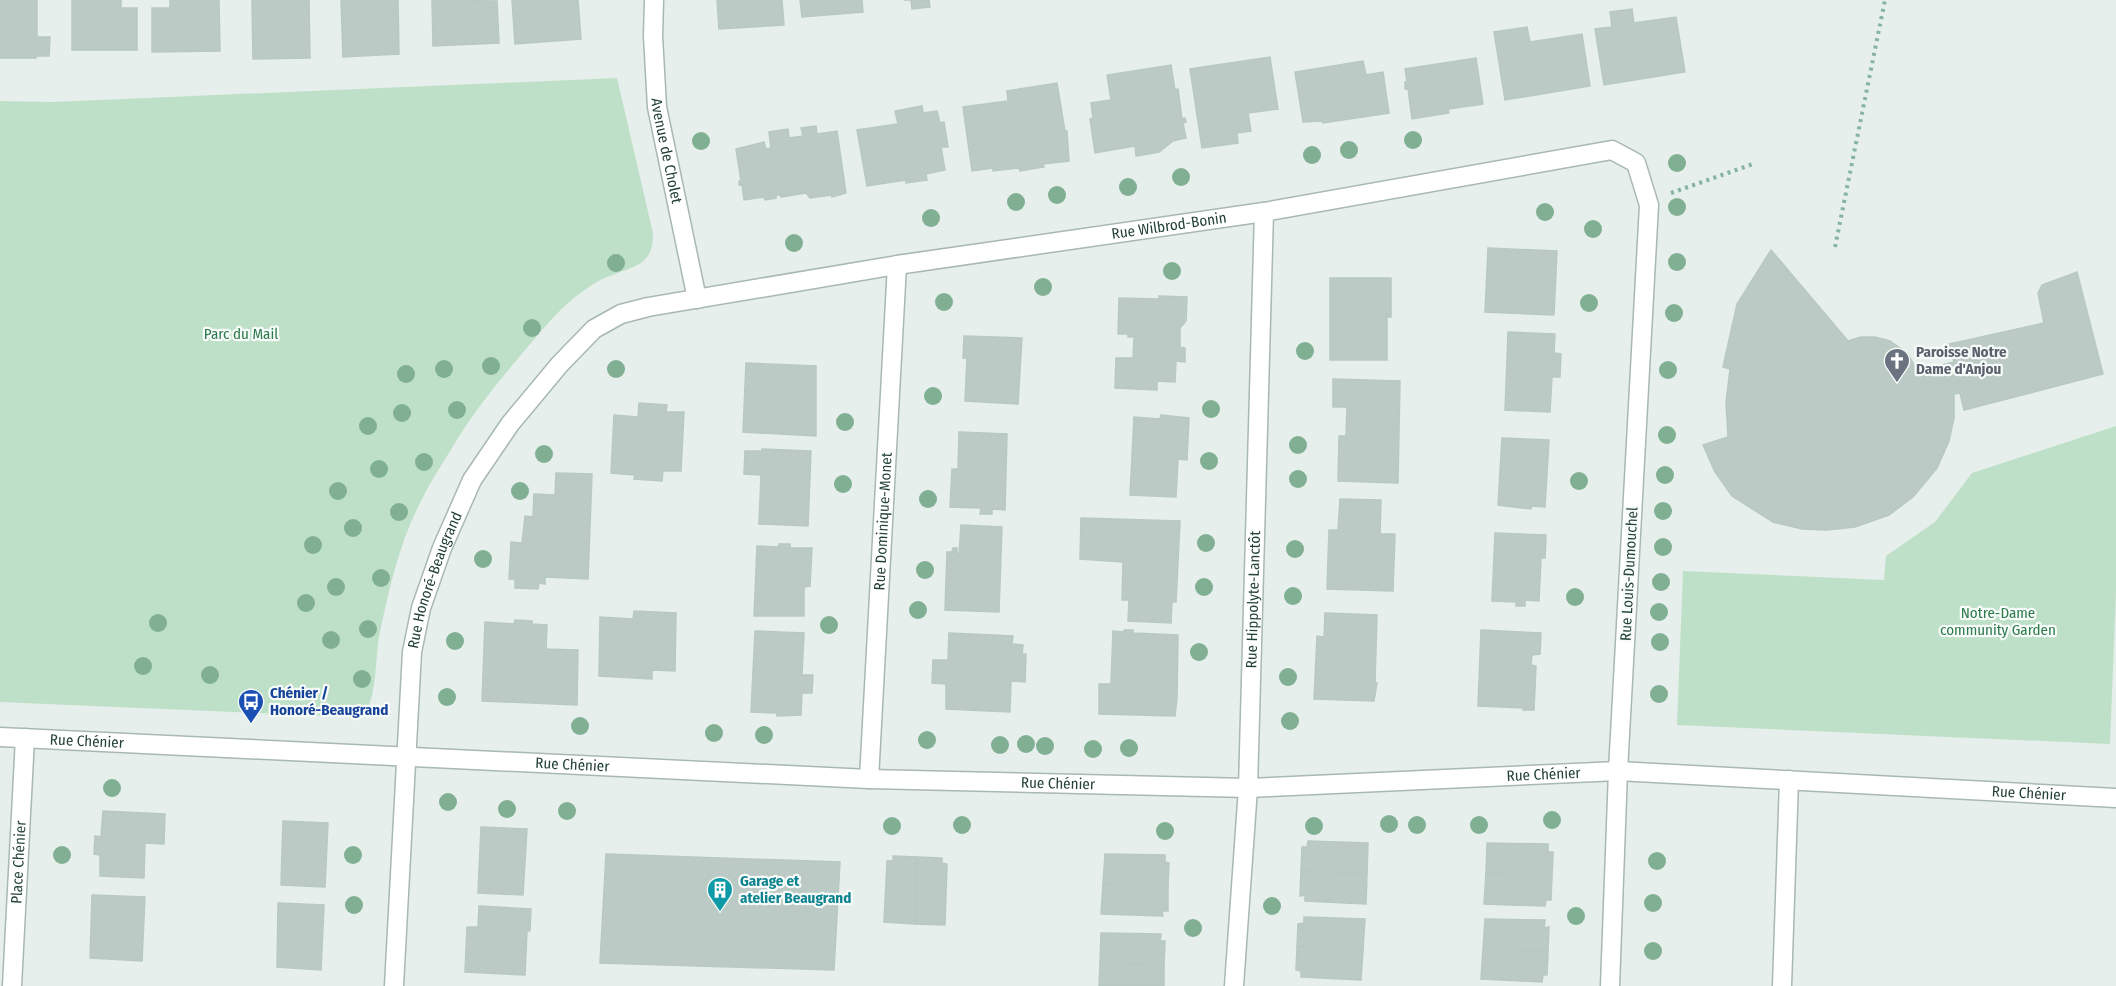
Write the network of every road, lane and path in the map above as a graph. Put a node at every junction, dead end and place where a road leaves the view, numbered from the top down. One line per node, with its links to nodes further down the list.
1 (654, 0): 9 (street, Avenue de Cholet)
2 (1885, 0): 7 (path)
3 (1636, 163): 5 (street, Rue Louis-Dumouchel); 6 (street, Rue Wilbrod-Bonin)
4 (1753, 164): 5 (path)
5 (1649, 205): 13 (street, Rue Louis-Dumouchel)
6 (1264, 212): 8 (street, Rue Wilbrod-Bonin); 16 (street, Rue Hippolyte-Lanctôt)
7 (1835, 247)
8 (897, 265): 9 (street, Rue Wilbrod-Bonin); 14 (street, Rue Dominique-Monet)
9 (697, 299): 12 (street, Rue Honoré-Beaugrand)
10 (0, 737): 11 (street, Rue Chénier)
11 (25, 738): 12 (street, Rue Chénier); 18 (street, Place Chénier)
12 (406, 756): 14 (street, Rue Chénier); 19 (street, Rue Honoré-Beaugrand)
13 (1618, 771): 15 (street, Rue Chénier); 16 (street, Rue Chénier); 21 (street, Rue Louis-Dumouchel)
14 (869, 779): 16 (street, Rue Chénier)
15 (1789, 780): 17 (street, Rue Chénier); 22 (street)
16 (1248, 788): 20 (street, Rue Hippolyte-Lanctôt)
17 (2116, 798)
18 (12, 986)
19 (394, 986)
20 (1234, 986)
21 (1610, 986)
22 (1782, 986)

